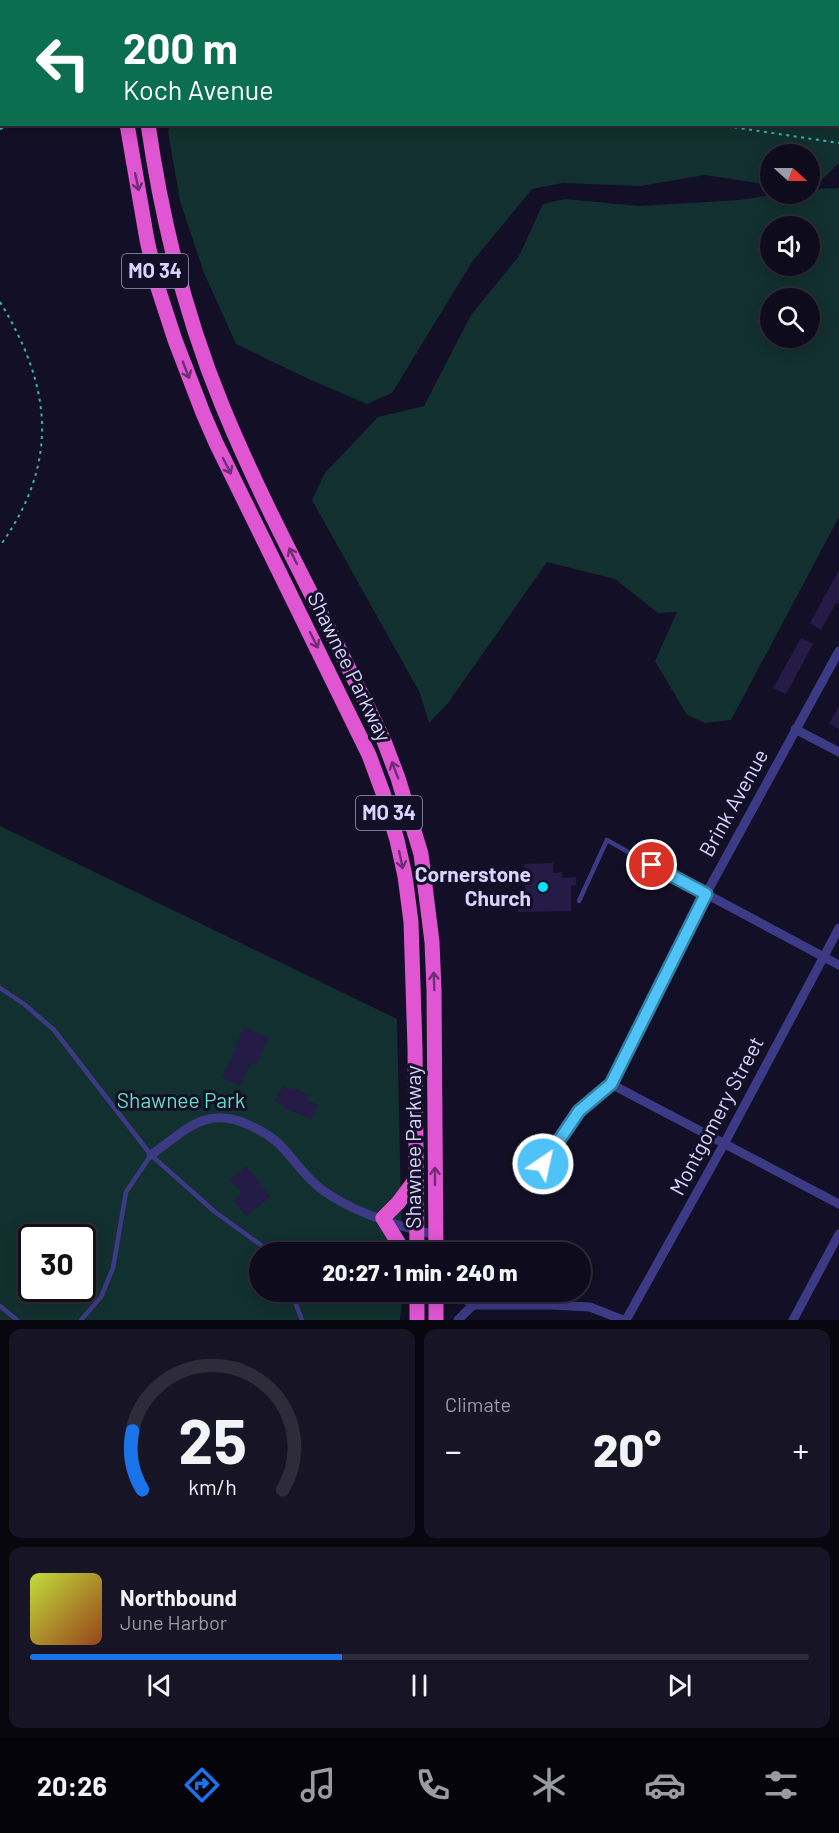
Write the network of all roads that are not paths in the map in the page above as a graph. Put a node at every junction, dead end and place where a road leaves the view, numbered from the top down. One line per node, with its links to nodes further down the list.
1 (127, 126): 16 (highway, Shawnee Parkway / MO 34, one-way to 16)
2 (148, 126): 22 (highway, Shawnee Parkway / MO 34, one-way to 2)
3 (839, 651): 4 (street, Brink Avenue)
4 (795, 729): 5 (street); 7 (street, Brink Avenue)
5 (839, 752)
6 (652, 865): 7 (street); 8 (lane)
7 (706, 894): 10 (street); 13 (street, Brink Avenue)
8 (579, 902)
9 (839, 928): 10 (street, Montgomery Street)
10 (824, 956): 11 (street); 14 (street, Montgomery Street)
11 (839, 965)
12 (0, 988): 15 (lane)
13 (611, 1084): 14 (street); 17 (street, Brink Avenue)
14 (724, 1144): 18 (street); 39 (street, Montgomery Street)
15 (151, 1155): 19 (street); 23 (lane); 34 (lane)
16 (416, 1179): 19 (highway); 20 (highway, Shawnee Parkway / MO 34)
17 (525, 1180)
18 (839, 1204)
19 (382, 1218): 20 (street); 24 (highway)
20 (417, 1230): 22 (street); 25 (highway, Shawnee Parkway / MO 34)
21 (839, 1234): 40 (street)
22 (436, 1235): 26 (highway, Shawnee Parkway / MO 34)
23 (257, 1242)
24 (398, 1242)
25 (417, 1242)
26 (436, 1242)
27 (295, 1302): 35 (lane)
28 (417, 1302): 36 (highway)
29 (436, 1302): 37 (highway)
30 (469, 1302): 31 (street)
31 (473, 1305): 38 (street); 39 (street)
32 (0, 1306): 33 (lane)
33 (17, 1320)
34 (81, 1320)
35 (302, 1320)
36 (417, 1320)
37 (436, 1320)
38 (458, 1320)
39 (624, 1320)
40 (793, 1320)

